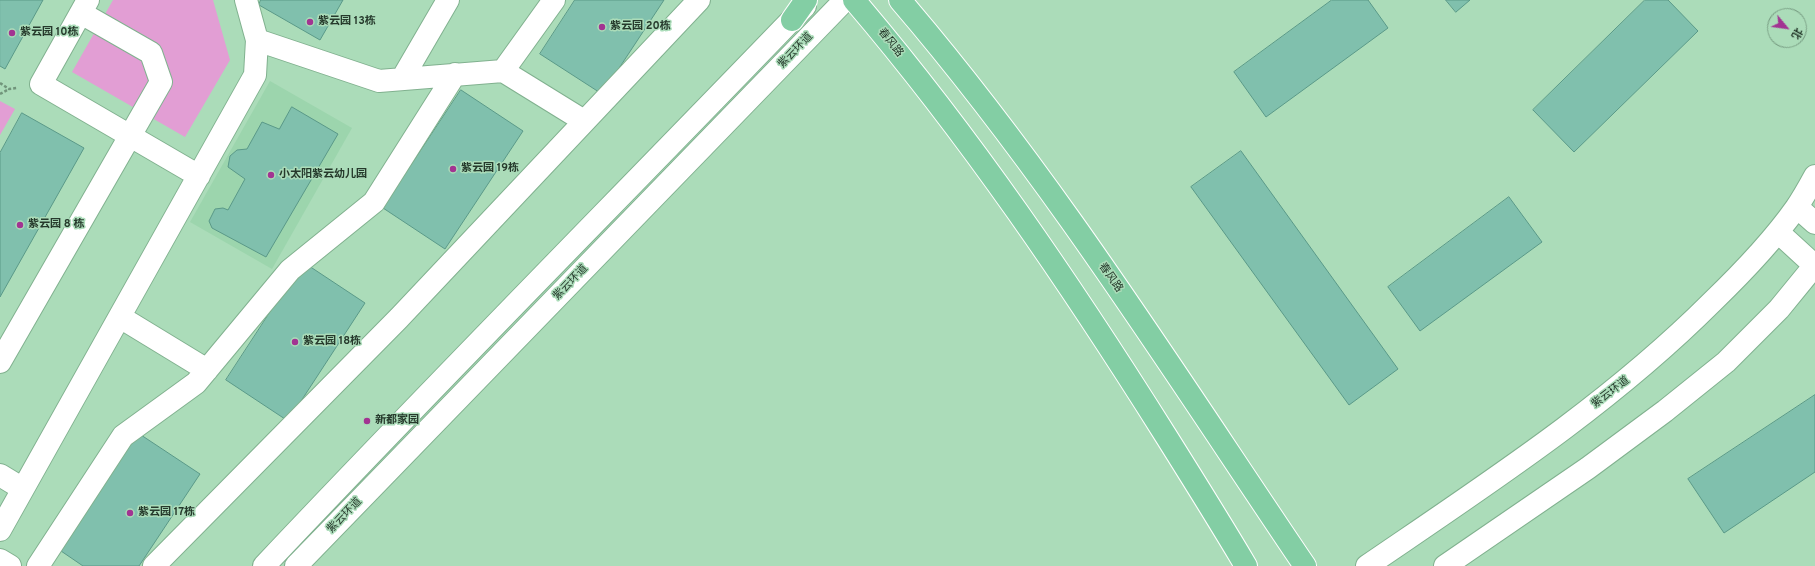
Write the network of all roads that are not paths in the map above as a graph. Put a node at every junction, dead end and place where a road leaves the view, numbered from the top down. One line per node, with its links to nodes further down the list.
1 (246, 0): 13 (street)
2 (448, 0): 17 (street)
3 (554, 0): 15 (street)
4 (698, 0): 18 (street)
5 (806, 0): 12 (main road)
6 (811, 0): 12 (street)
7 (831, 0): 14 (street)
8 (845, 0): 14 (street, 紫云环道)
9 (854, 0): 33 (main road, 春风路)
10 (900, 0): 39 (main road, 春风路)
11 (84, 6): 19 (street); 19 (street)
12 (792, 20): 37 (street)
13 (257, 40): 17 (street); 20 (street)
14 (806, 41): 38 (street, 紫云环道)
15 (503, 71): 16 (street); 18 (street)
16 (455, 74): 17 (street); 28 (street)
17 (402, 79)
18 (584, 121): 36 (street)
19 (129, 135): 20 (street); 27 (street)
20 (198, 176): 26 (street)
21 (1815, 176): 22 (street, 紫云环道)
22 (1797, 207): 23 (street); 24 (street, 紫云环道)
23 (1815, 223)
24 (1778, 232): 25 (street); 40 (street, 紫云环道)
25 (1815, 265): 41 (street)
26 (120, 316): 28 (street); 30 (street)
27 (0, 362)
28 (207, 370): 35 (street)
29 (0, 475): 30 (street)
30 (23, 489): 31 (street)
31 (0, 530)
32 (0, 560): 34 (street)
33 (1241, 561)
34 (10, 566)
35 (38, 566)
36 (154, 566)
37 (264, 566)
38 (296, 566)
39 (1305, 566)
40 (1367, 566)
41 (1445, 566)

